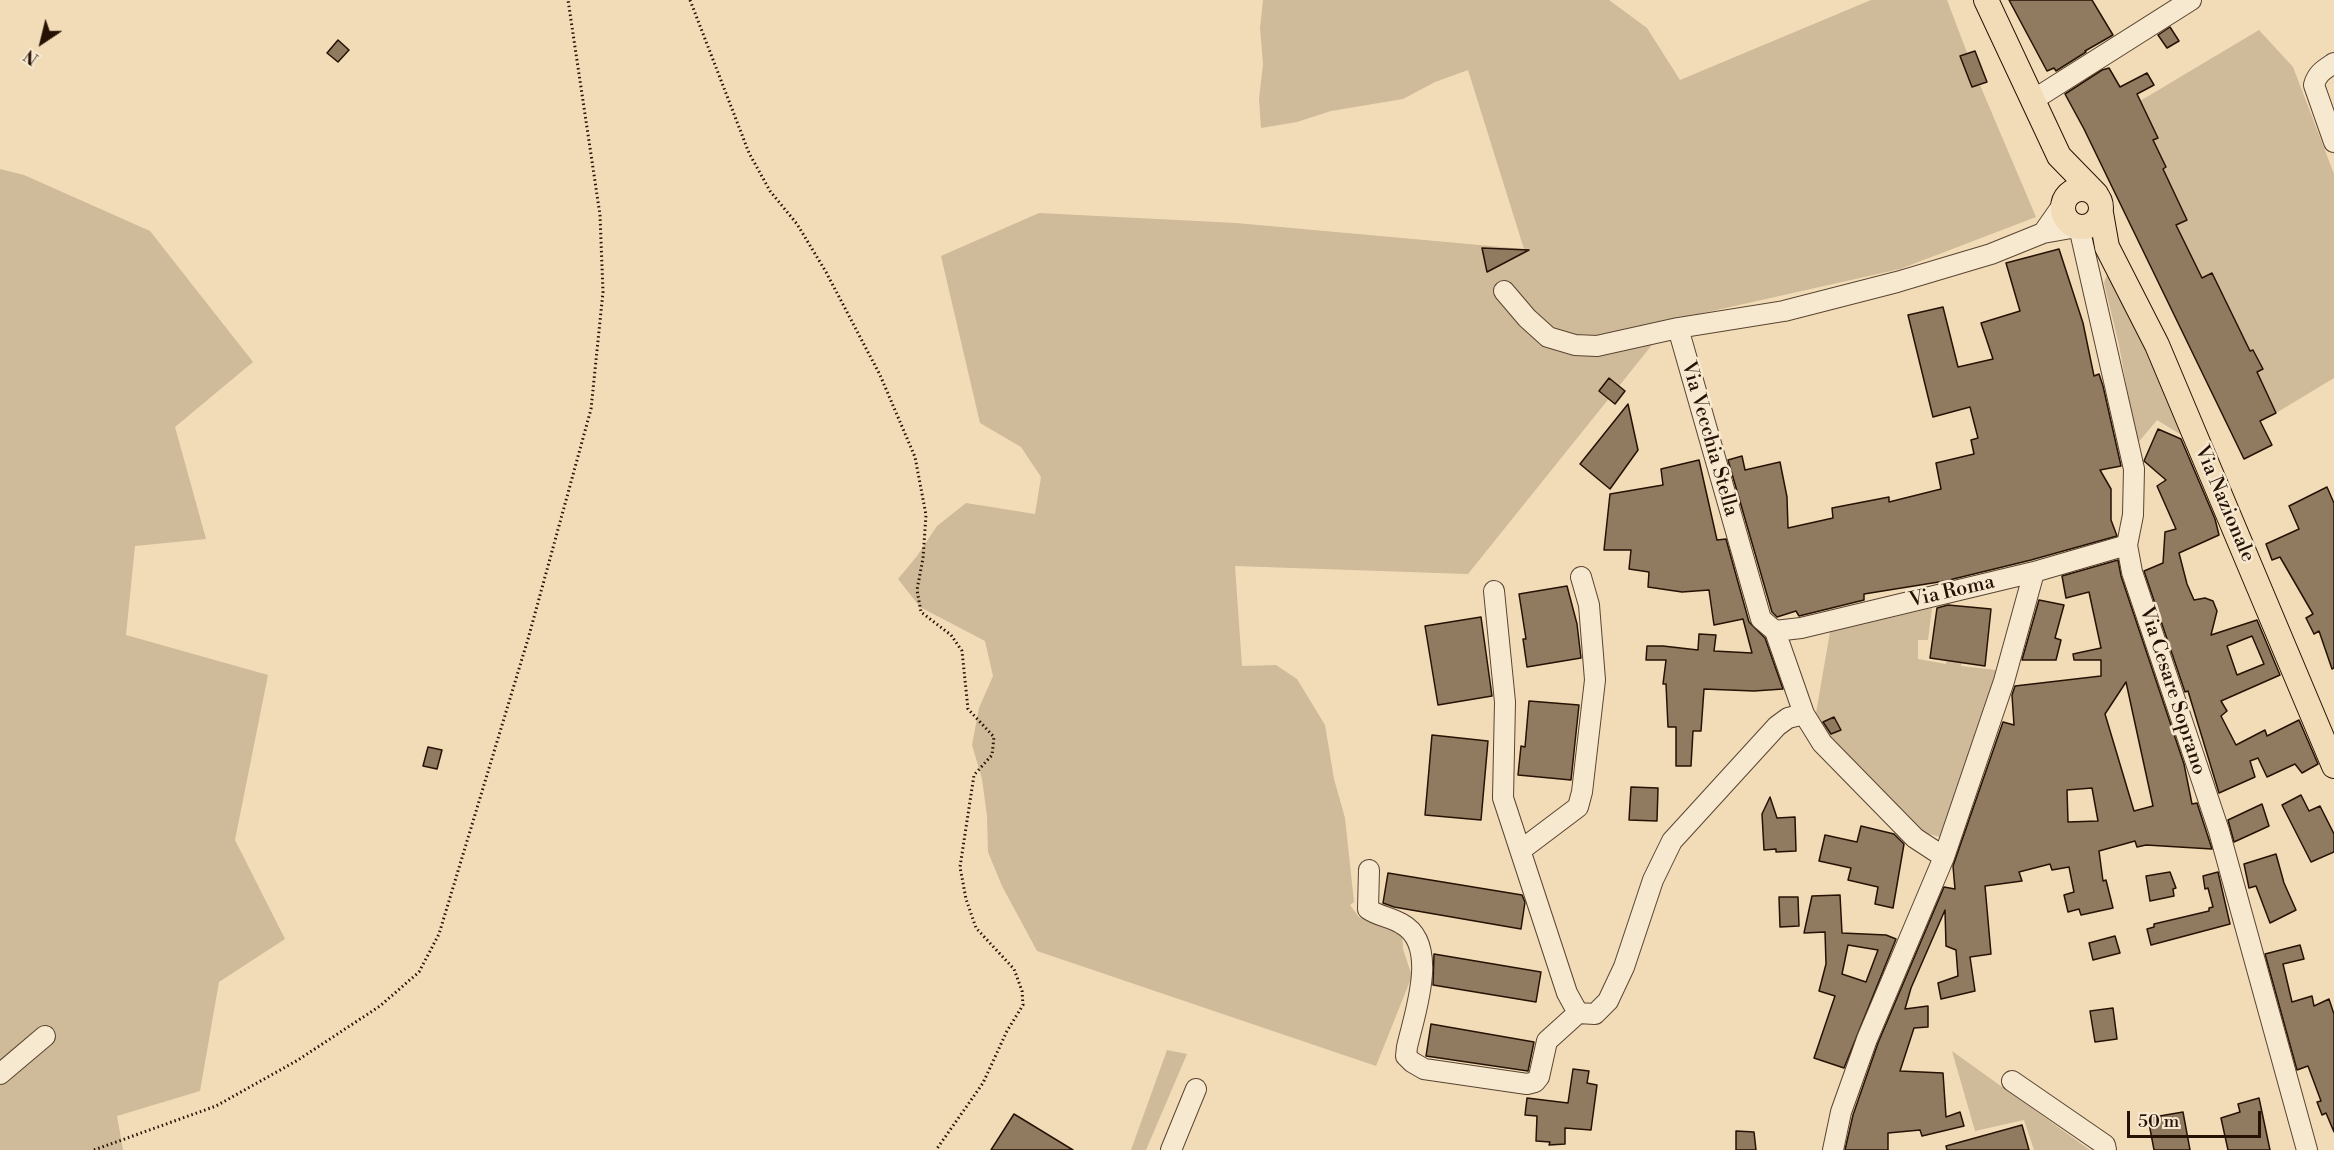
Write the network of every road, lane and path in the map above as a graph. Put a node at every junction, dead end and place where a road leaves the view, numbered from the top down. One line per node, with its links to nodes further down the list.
1 (568, 0): 29 (path)
2 (690, 0): 30 (path)
3 (1986, 0): 6 (main road, Via Nazionale)
4 (2191, 0): 6 (street)
5 (2334, 63): 7 (street)
6 (2033, 100): 8 (main road, Via Nazionale)
7 (2334, 142)
8 (2059, 156): 9 (main road, Via Nazionale); 10 (main road, Via Nazionale)
9 (2064, 203): 10 (main road, Via Nazionale); 10 (main road); 11 (street)
10 (2087, 218): 11 (street); 14 (street, Via Cesare Soprano); 20 (main road, Via Nazionale)
11 (2043, 233): 13 (street)
12 (1504, 291): 13 (street)
13 (1678, 328): 18 (street, Via Vecchia Stella)
14 (2127, 545): 15 (street, Via Roma); 34 (street, Via Cesare Soprano)
15 (2034, 572): 18 (street, Via Roma); 22 (street)
16 (1581, 577): 21 (street)
17 (1494, 591): 21 (street)
18 (1775, 631): 19 (street, Via Vecchia Stella)
19 (1804, 714): 22 (street, Via Vecchia Stella); 24 (street)
20 (2334, 766)
21 (1521, 850): 24 (street)
22 (1944, 857): 32 (street)
23 (1369, 870): 24 (street)
24 (1578, 1014)
25 (45, 1036): 26 (street)
26 (0, 1074)
27 (2012, 1081): 33 (street)
28 (1196, 1089): 31 (street)
29 (94, 1150)
30 (936, 1150)
31 (1171, 1150)
32 (1833, 1150)
33 (2106, 1150)
34 (2307, 1150)

